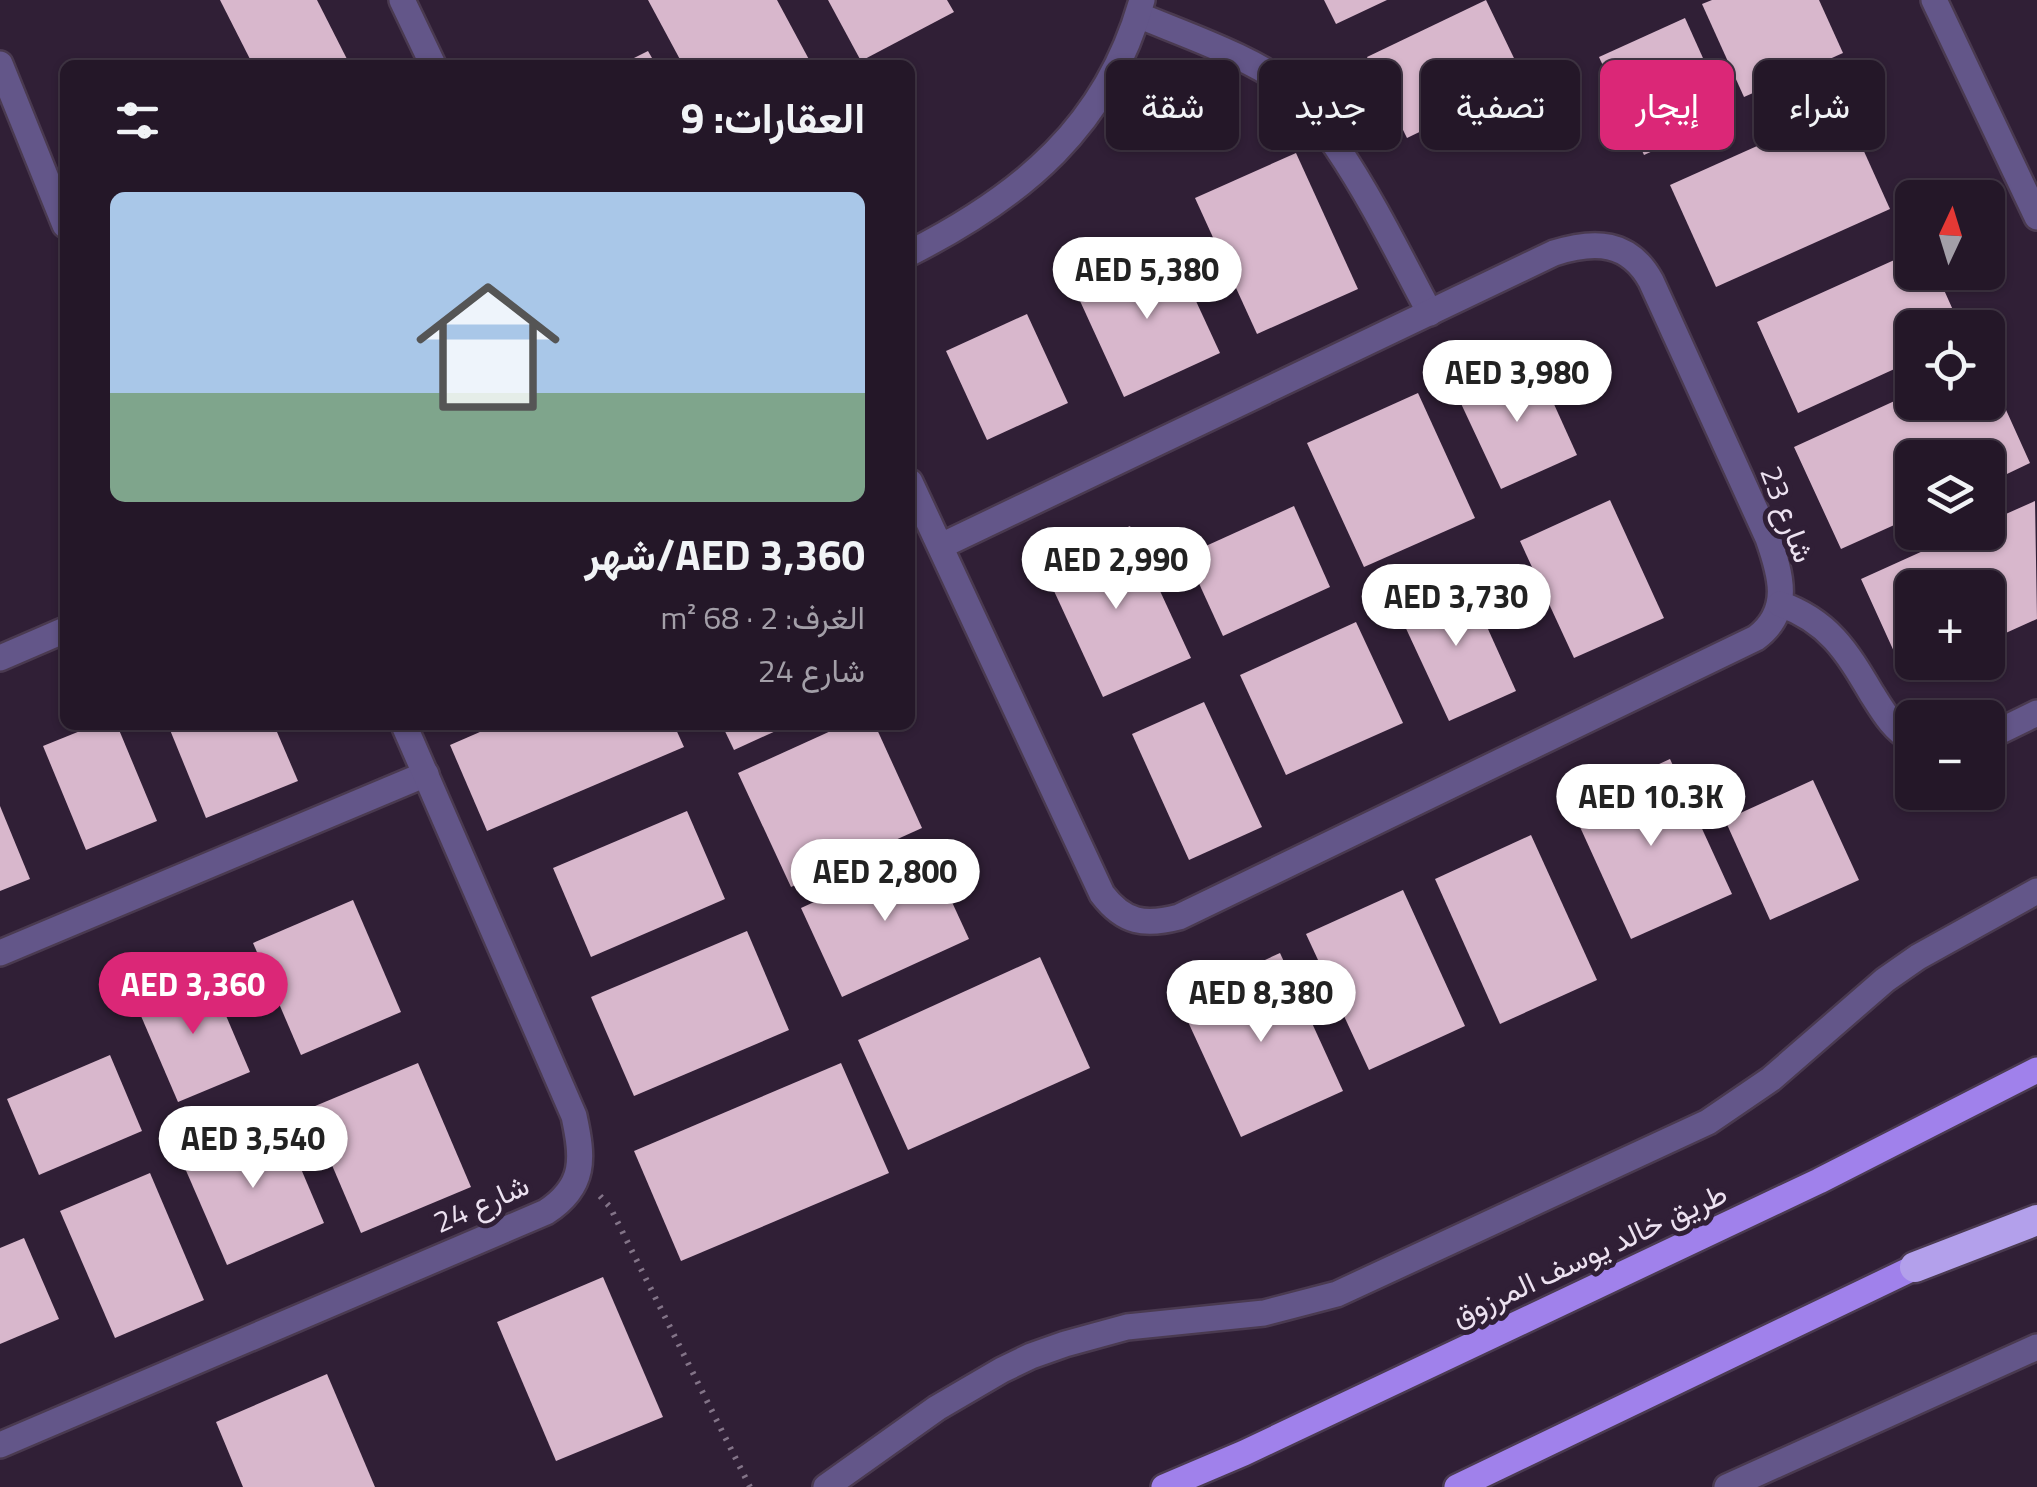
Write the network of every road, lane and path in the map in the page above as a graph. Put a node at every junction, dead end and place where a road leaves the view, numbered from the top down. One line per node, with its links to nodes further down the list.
1 (402, 0): 4 (street)
2 (1934, 0): 7 (street)
3 (1140, 7): 8 (street); 9 (street)
4 (432, 60)
5 (0, 64): 6 (street)
6 (60, 212)
7 (2037, 217)
8 (915, 250)
9 (1430, 312): 11 (street, شارع 23); 12 (street, شارع 23)
10 (915, 492): 11 (street, شارع 23)
11 (941, 546): 12 (street, شارع 23)
12 (1780, 604): 16 (street)
13 (60, 632): 14 (street)
14 (0, 658)
15 (2037, 713): 17 (street)
16 (1895, 727)
17 (2005, 729)
18 (406, 730): 19 (street)
19 (426, 774): 21 (street); 23 (street)
20 (2037, 892): 30 (street)
21 (0, 953)
22 (2037, 1070): 31 (main road, طريق خالد يوسف المرزوق)
23 (578, 1173): 28 (street, شارع 24); 29 (path)
24 (2037, 1204): 26 (main road)
25 (2037, 1220): 26 (highway)
26 (1915, 1268): 32 (main road)
27 (2037, 1348): 33 (street)
28 (0, 1444)
29 (750, 1487)
30 (826, 1487)
31 (1164, 1487)
32 (1457, 1487)
33 (1727, 1487)

